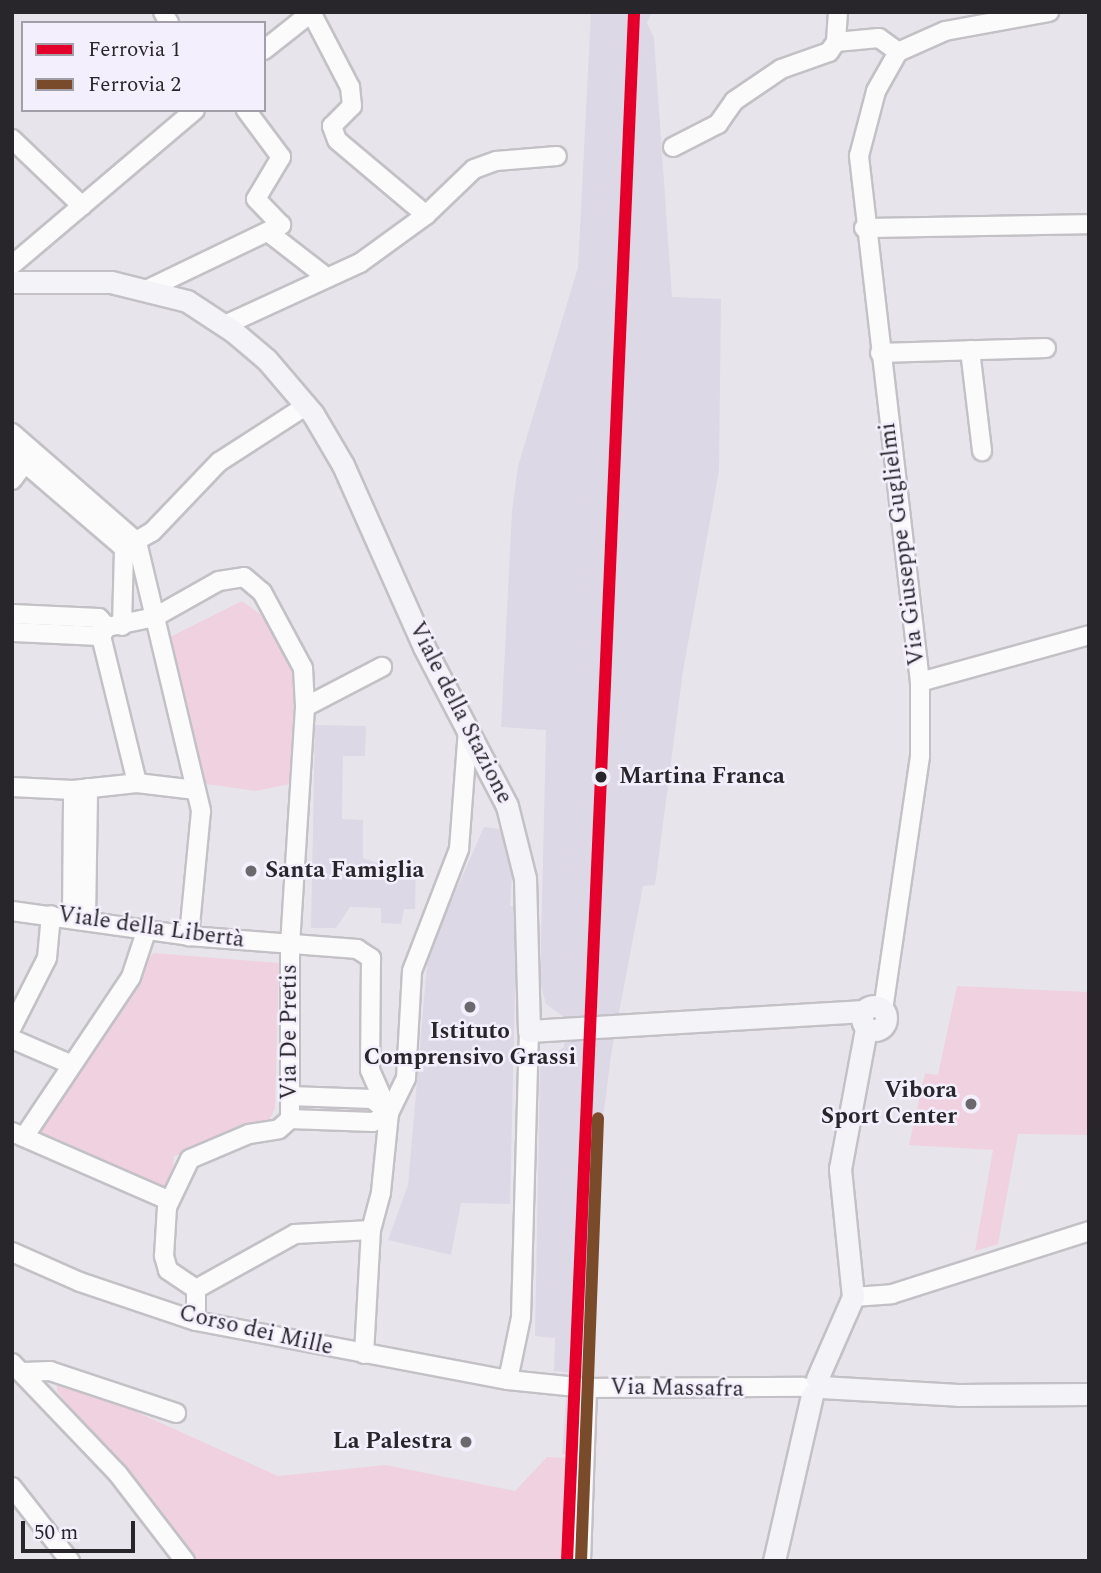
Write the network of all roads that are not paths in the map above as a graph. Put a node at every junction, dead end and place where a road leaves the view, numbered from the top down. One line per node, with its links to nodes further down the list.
1 (312, 12): 5 (street); 13 (street)
2 (838, 12): 4 (street)
3 (1049, 12): 6 (street)
4 (836, 42): 6 (street); 10 (street)
5 (266, 48)
6 (898, 52): 16 (street, Via Giuseppe Guglielmi)
7 (193, 112): 12 (street)
8 (247, 112): 15 (street)
9 (12, 139): 12 (street)
10 (673, 148)
11 (556, 156): 13 (street)
12 (82, 206): 17 (street)
13 (426, 215): 18 (street)
14 (1089, 224): 16 (street)
15 (274, 228): 18 (street); 20 (street)
16 (864, 228): 24 (street, Via Giuseppe Guglielmi)
17 (12, 265)
18 (325, 276): 21 (street)
19 (12, 282): 20 (main road, Viale della Stazione)
20 (148, 289): 21 (main road, Viale della Stazione)
21 (225, 325): 25 (main road, Viale della Stazione)
22 (1046, 348): 23 (street)
23 (970, 350): 24 (street); 27 (street)
24 (880, 353): 37 (street, Via Giuseppe Guglielmi)
25 (307, 405): 30 (street); 39 (main road, Viale della Stazione)
26 (12, 433): 30 (street)
27 (982, 451)
28 (18, 458): 29 (street); 30 (street)
29 (12, 480)
30 (130, 545): 32 (street); 33 (street)
31 (12, 614): 33 (street)
32 (155, 617): 33 (street); 38 (street, Via De Pretis); 43 (street)
33 (110, 630): 34 (street); 40 (street)
34 (12, 632)
35 (1089, 635): 37 (street)
36 (382, 667): 38 (street)
37 (920, 682): 50 (street, Via Giuseppe Guglielmi)
38 (305, 707): 49 (street, Via De Pretis)
39 (468, 728): 52 (main road, Viale della Stazione); 56 (street)
40 (137, 783): 42 (street); 43 (street)
41 (12, 788): 42 (street)
42 (80, 789): 46 (street)
43 (196, 790): 48 (street)
44 (12, 911): 45 (street, Viale della Libertà)
45 (51, 915): 46 (street, Viale della Libertà); 51 (street)
46 (79, 918): 47 (street, Viale della Libertà)
47 (147, 929): 48 (street, Viale della Libertà); 54 (street)
48 (189, 936): 49 (street, Viale della Libertà)
49 (290, 944): 55 (street, Via De Pretis); 56 (street, Viale della Libertà)
50 (871, 1019): 52 (main road); 64 (main road)
51 (12, 1027)
52 (529, 1031): 68 (street, Viale della Stazione)
53 (12, 1039): 54 (street)
54 (70, 1064): 58 (street)
55 (290, 1096): 56 (street); 57 (street, Via De Pretis)
56 (389, 1113): 57 (street); 60 (street)
57 (290, 1119): 59 (street)
58 (18, 1135): 59 (street)
59 (170, 1201): 63 (street)
60 (371, 1230): 63 (street); 66 (street)
61 (1089, 1231): 64 (street)
62 (12, 1252): 65 (street, Corso dei Mille)
63 (195, 1289): 65 (street)
64 (853, 1297): 69 (main road)
65 (196, 1321): 66 (street, Corso dei Mille)
66 (364, 1354): 68 (street, Corso dei Mille)
67 (18, 1368): 72 (street); 76 (street)
68 (508, 1380): 70 (street, Via Massafra)
69 (813, 1387): 70 (street, Via Massafra); 71 (main road, Via Massafra); 74 (main road)
70 (587, 1388): 77 (street)
71 (1089, 1394)
72 (176, 1413)
73 (12, 1487): 75 (street)
74 (773, 1559)
75 (70, 1561)
76 (185, 1561)
77 (581, 1561)

